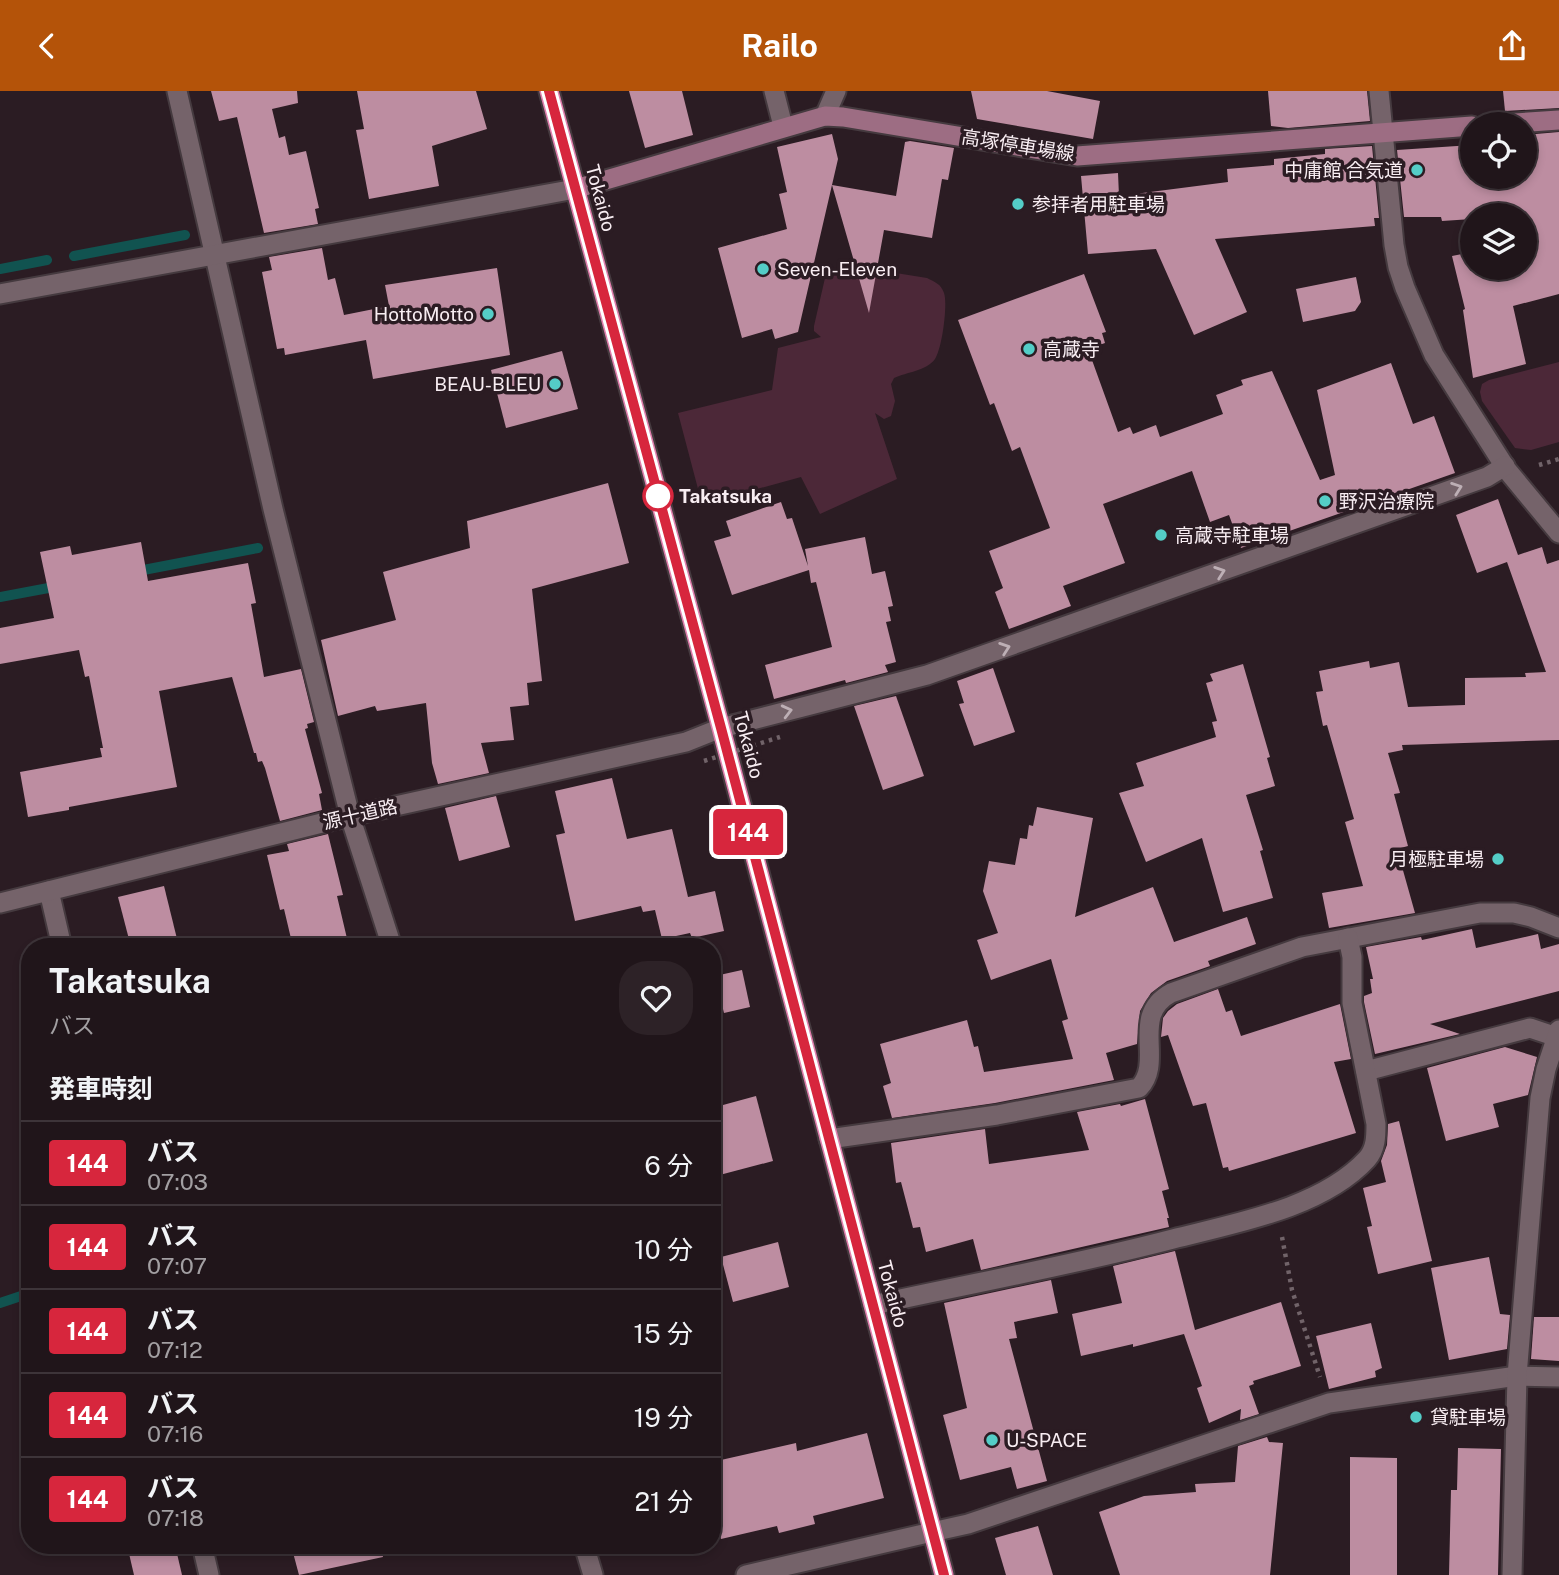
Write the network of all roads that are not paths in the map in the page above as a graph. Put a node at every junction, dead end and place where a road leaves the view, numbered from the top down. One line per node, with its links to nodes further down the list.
1 (177, 91): 13 (street)
2 (549, 91): 12 (highway, Tokaido)
3 (774, 91): 9 (street)
4 (835, 91): 6 (street)
5 (1379, 91): 11 (street)
6 (825, 116): 9 (main road, 高塚停車場線); 11 (main road, 高塚停車場線)
7 (1559, 120): 8 (main road)
8 (1537, 121)
9 (783, 126): 12 (main road, 高塚停車場線)
10 (1460, 127): 11 (main road, 高塚停車場線)
11 (1382, 133): 15 (street)
12 (575, 189): 13 (street); 17 (highway, Tokaido)
13 (215, 254): 14 (street); 18 (street)
14 (0, 294)
15 (1505, 465): 16 (street); 17 (street, 源十道路, one-way to 15)
16 (1559, 533)
17 (721, 728): 18 (street, 源十道路); 27 (highway, Tokaido)
18 (350, 816): 19 (street, 源十道路); 23 (street)
19 (49, 891): 20 (street, 源十道路); 22 (street)
20 (0, 903)
21 (1559, 928): 24 (street)
22 (60, 938)
23 (388, 938)
24 (1348, 938): 26 (street); 27 (street)
25 (1557, 1040): 26 (street); 29 (street)
26 (1366, 1071): 28 (street)
27 (829, 1139): 28 (highway, Tokaido)
28 (873, 1305): 31 (highway, Tokaido)
29 (1517, 1376): 30 (street); 31 (street); 38 (street)
30 (1559, 1377)
31 (932, 1532): 36 (street); 37 (highway, Tokaido)
32 (204, 1554): 34 (street)
33 (587, 1554): 35 (street)
34 (209, 1575)
35 (593, 1575)
36 (746, 1575)
37 (944, 1575)
38 (1512, 1575)

